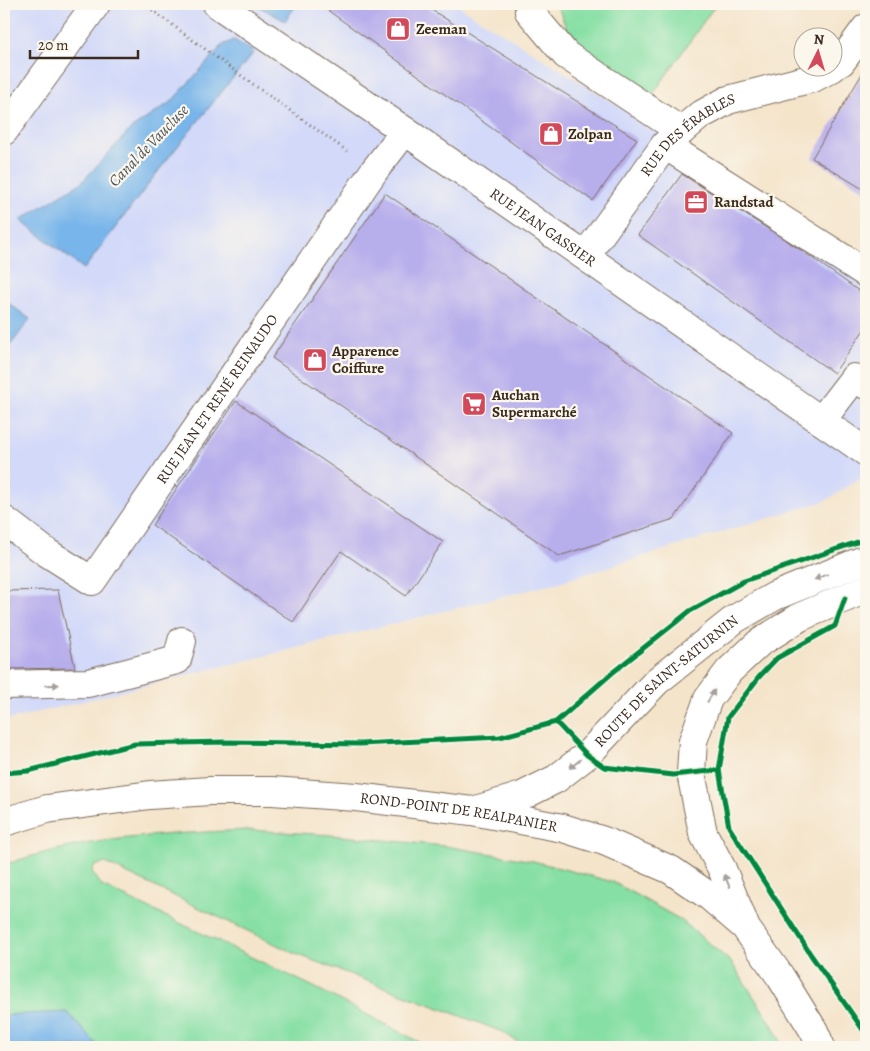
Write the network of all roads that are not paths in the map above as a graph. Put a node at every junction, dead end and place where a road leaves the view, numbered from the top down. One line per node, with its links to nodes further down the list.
1 (96, 4): 7 (main road)
2 (217, 4): 8 (main road, RUE JEAN GASSIER)
3 (530, 4): 9 (main road)
4 (866, 28): 5 (main road, RUE DES ÉRABLES)
5 (842, 61)
6 (813, 78): 9 (main road, RUE DES ÉRABLES)
7 (4, 131)
8 (405, 131): 10 (main road, RUE JEAN GASSIER); 15 (main road, RUE JEAN ET RENÉ REINAUDO)
9 (673, 138): 10 (main road, RUE DES ÉRABLES); 11 (main road)
10 (585, 256): 13 (main road, RUE JEAN GASSIER)
11 (866, 273)
12 (866, 385): 13 (main road)
13 (822, 421): 14 (main road, RUE JEAN GASSIER)
14 (863, 450)
15 (4, 520)
16 (866, 559): 20 (main road, ROUTE DE SAINT-SATURNIN, one-way to 20)
17 (866, 589): 22 (main road, one-way to 17)
18 (182, 641): 19 (main road, one-way to 18)
19 (4, 685)
20 (472, 811): 21 (main road, ROND-POINT DE REALPANIER); 22 (main road, ROND-POINT DE REALPANIER)
21 (5, 820)
22 (746, 927): 23 (main road, ROND-POINT DE REALPANIER)
23 (822, 1047)

